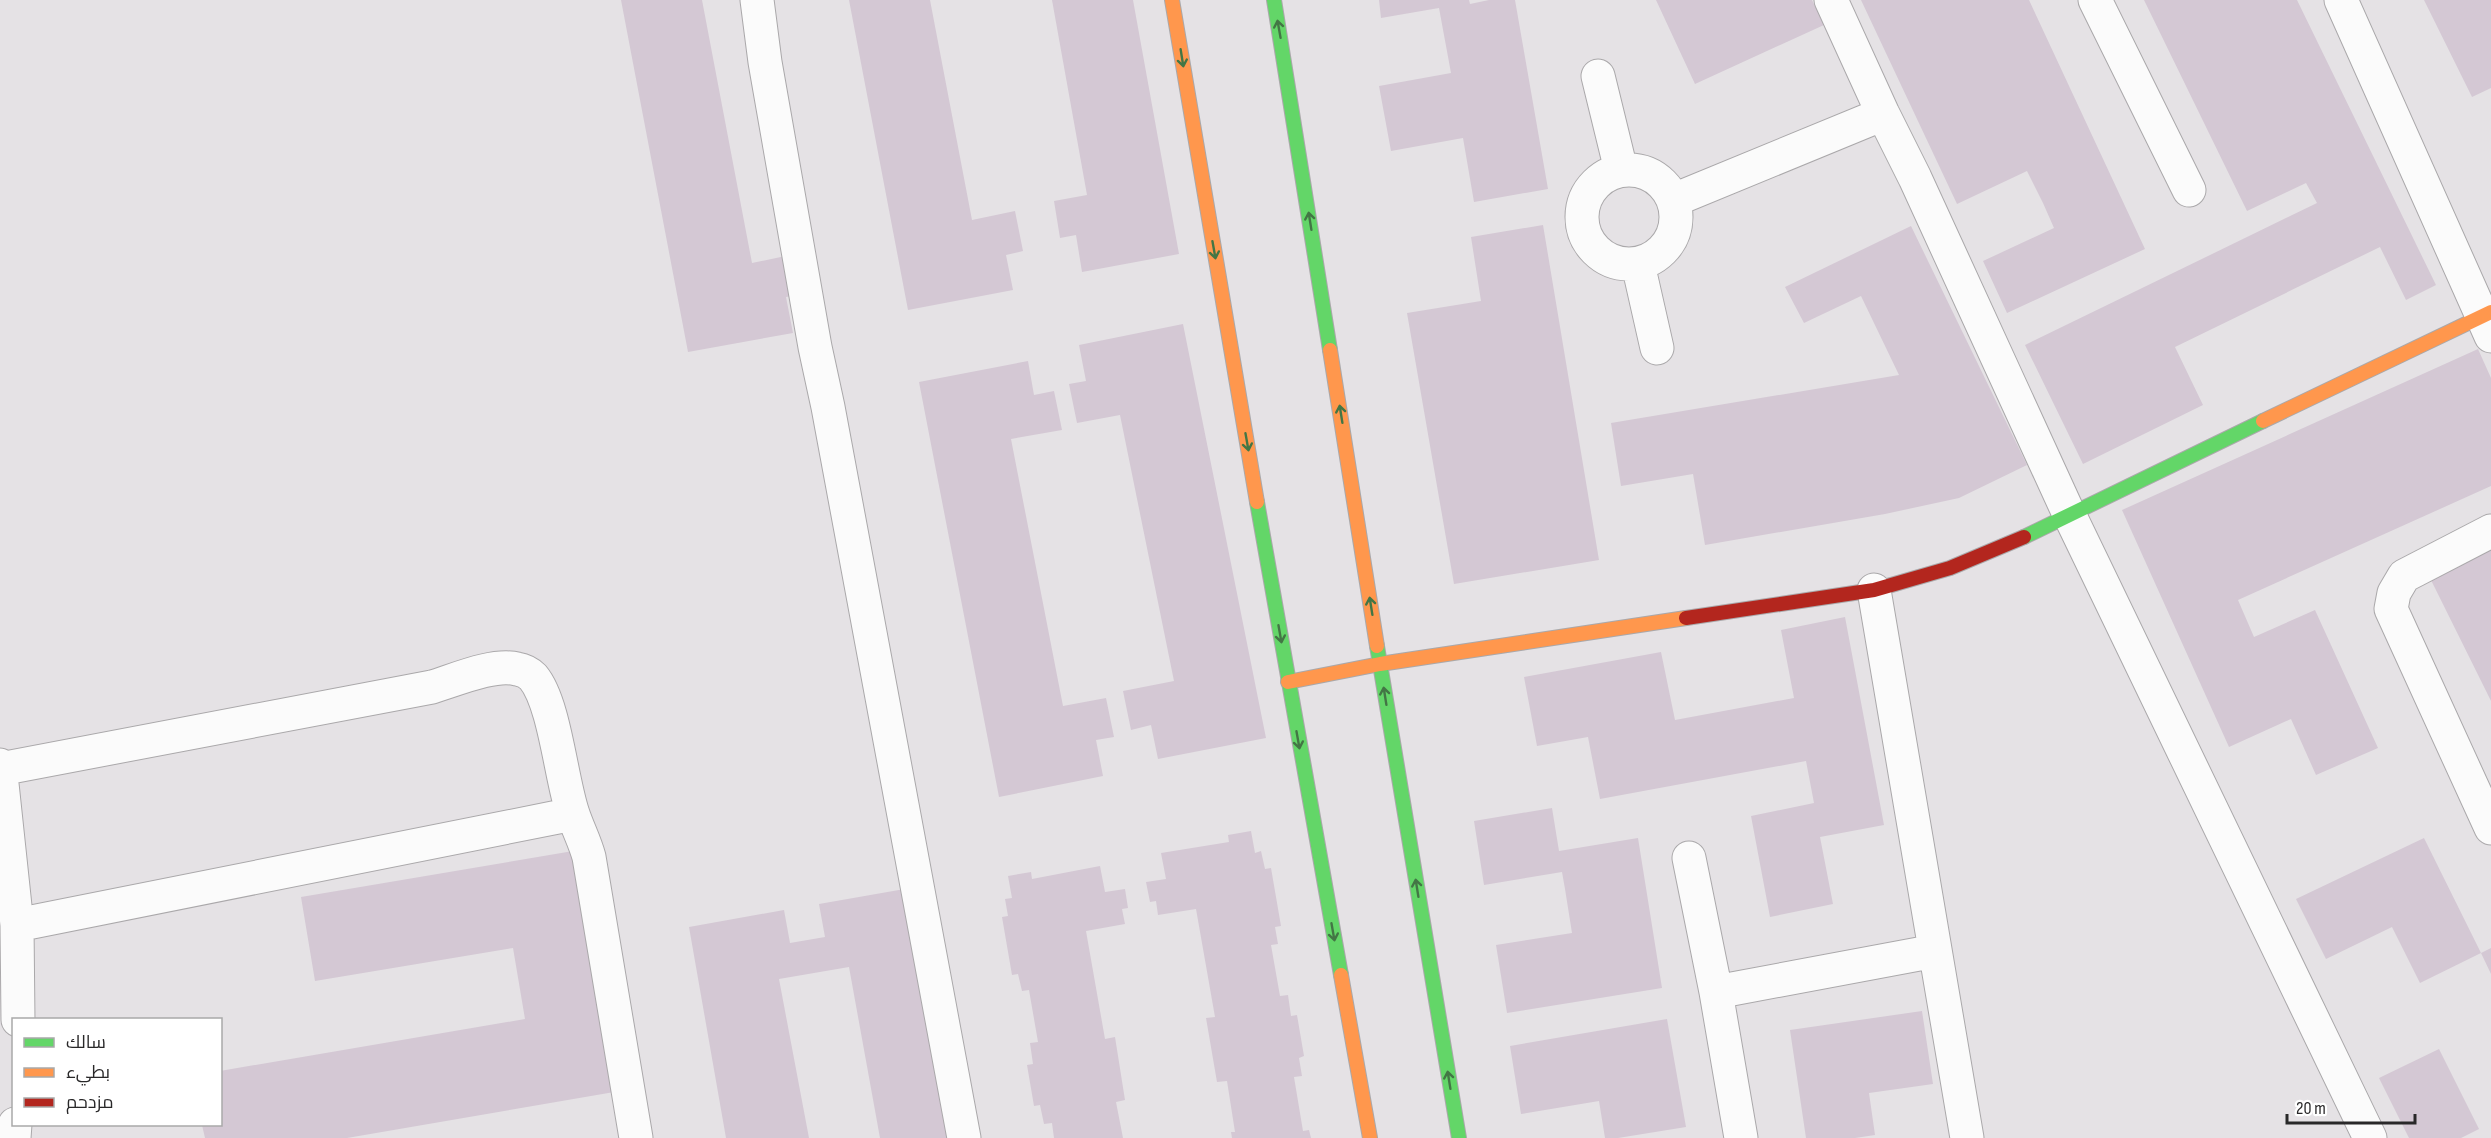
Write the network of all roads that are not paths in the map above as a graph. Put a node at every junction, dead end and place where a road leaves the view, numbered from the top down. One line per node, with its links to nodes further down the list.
1 (757, 0): 30 (street)
2 (1172, 0): 19 (street, one-way to 19)
3 (1274, 0): 18 (street, one-way to 3)
4 (1831, 0): 8 (street)
5 (2095, 0): 10 (street)
6 (2341, 0): 13 (street)
7 (1598, 76): 9 (street)
8 (1883, 114): 11 (street); 15 (street)
9 (1621, 170): 11 (street); 12 (street)
10 (2189, 190)
11 (1674, 200): 12 (street)
12 (1638, 264): 14 (street)
13 (2488, 322): 15 (street)
14 (1657, 348)
15 (2069, 514): 17 (street); 35 (street)
16 (2491, 531): 22 (street)
17 (1874, 590): 18 (street); 25 (street)
18 (1380, 664): 19 (street); 32 (street, one-way to 18)
19 (1288, 682): 31 (street, one-way to 31)
20 (0, 767): 21 (street); 24 (street)
21 (573, 814): 24 (street); 29 (street)
22 (2491, 828)
23 (1689, 858): 27 (street)
24 (17, 925): 26 (street)
25 (1935, 951): 27 (street); 34 (street)
26 (9, 960): 28 (street)
27 (1716, 992): 33 (street)
28 (18, 1018)
29 (636, 1138)
30 (964, 1138)
31 (1370, 1138)
32 (1459, 1138)
33 (1741, 1138)
34 (1967, 1138)
35 (2370, 1138)

